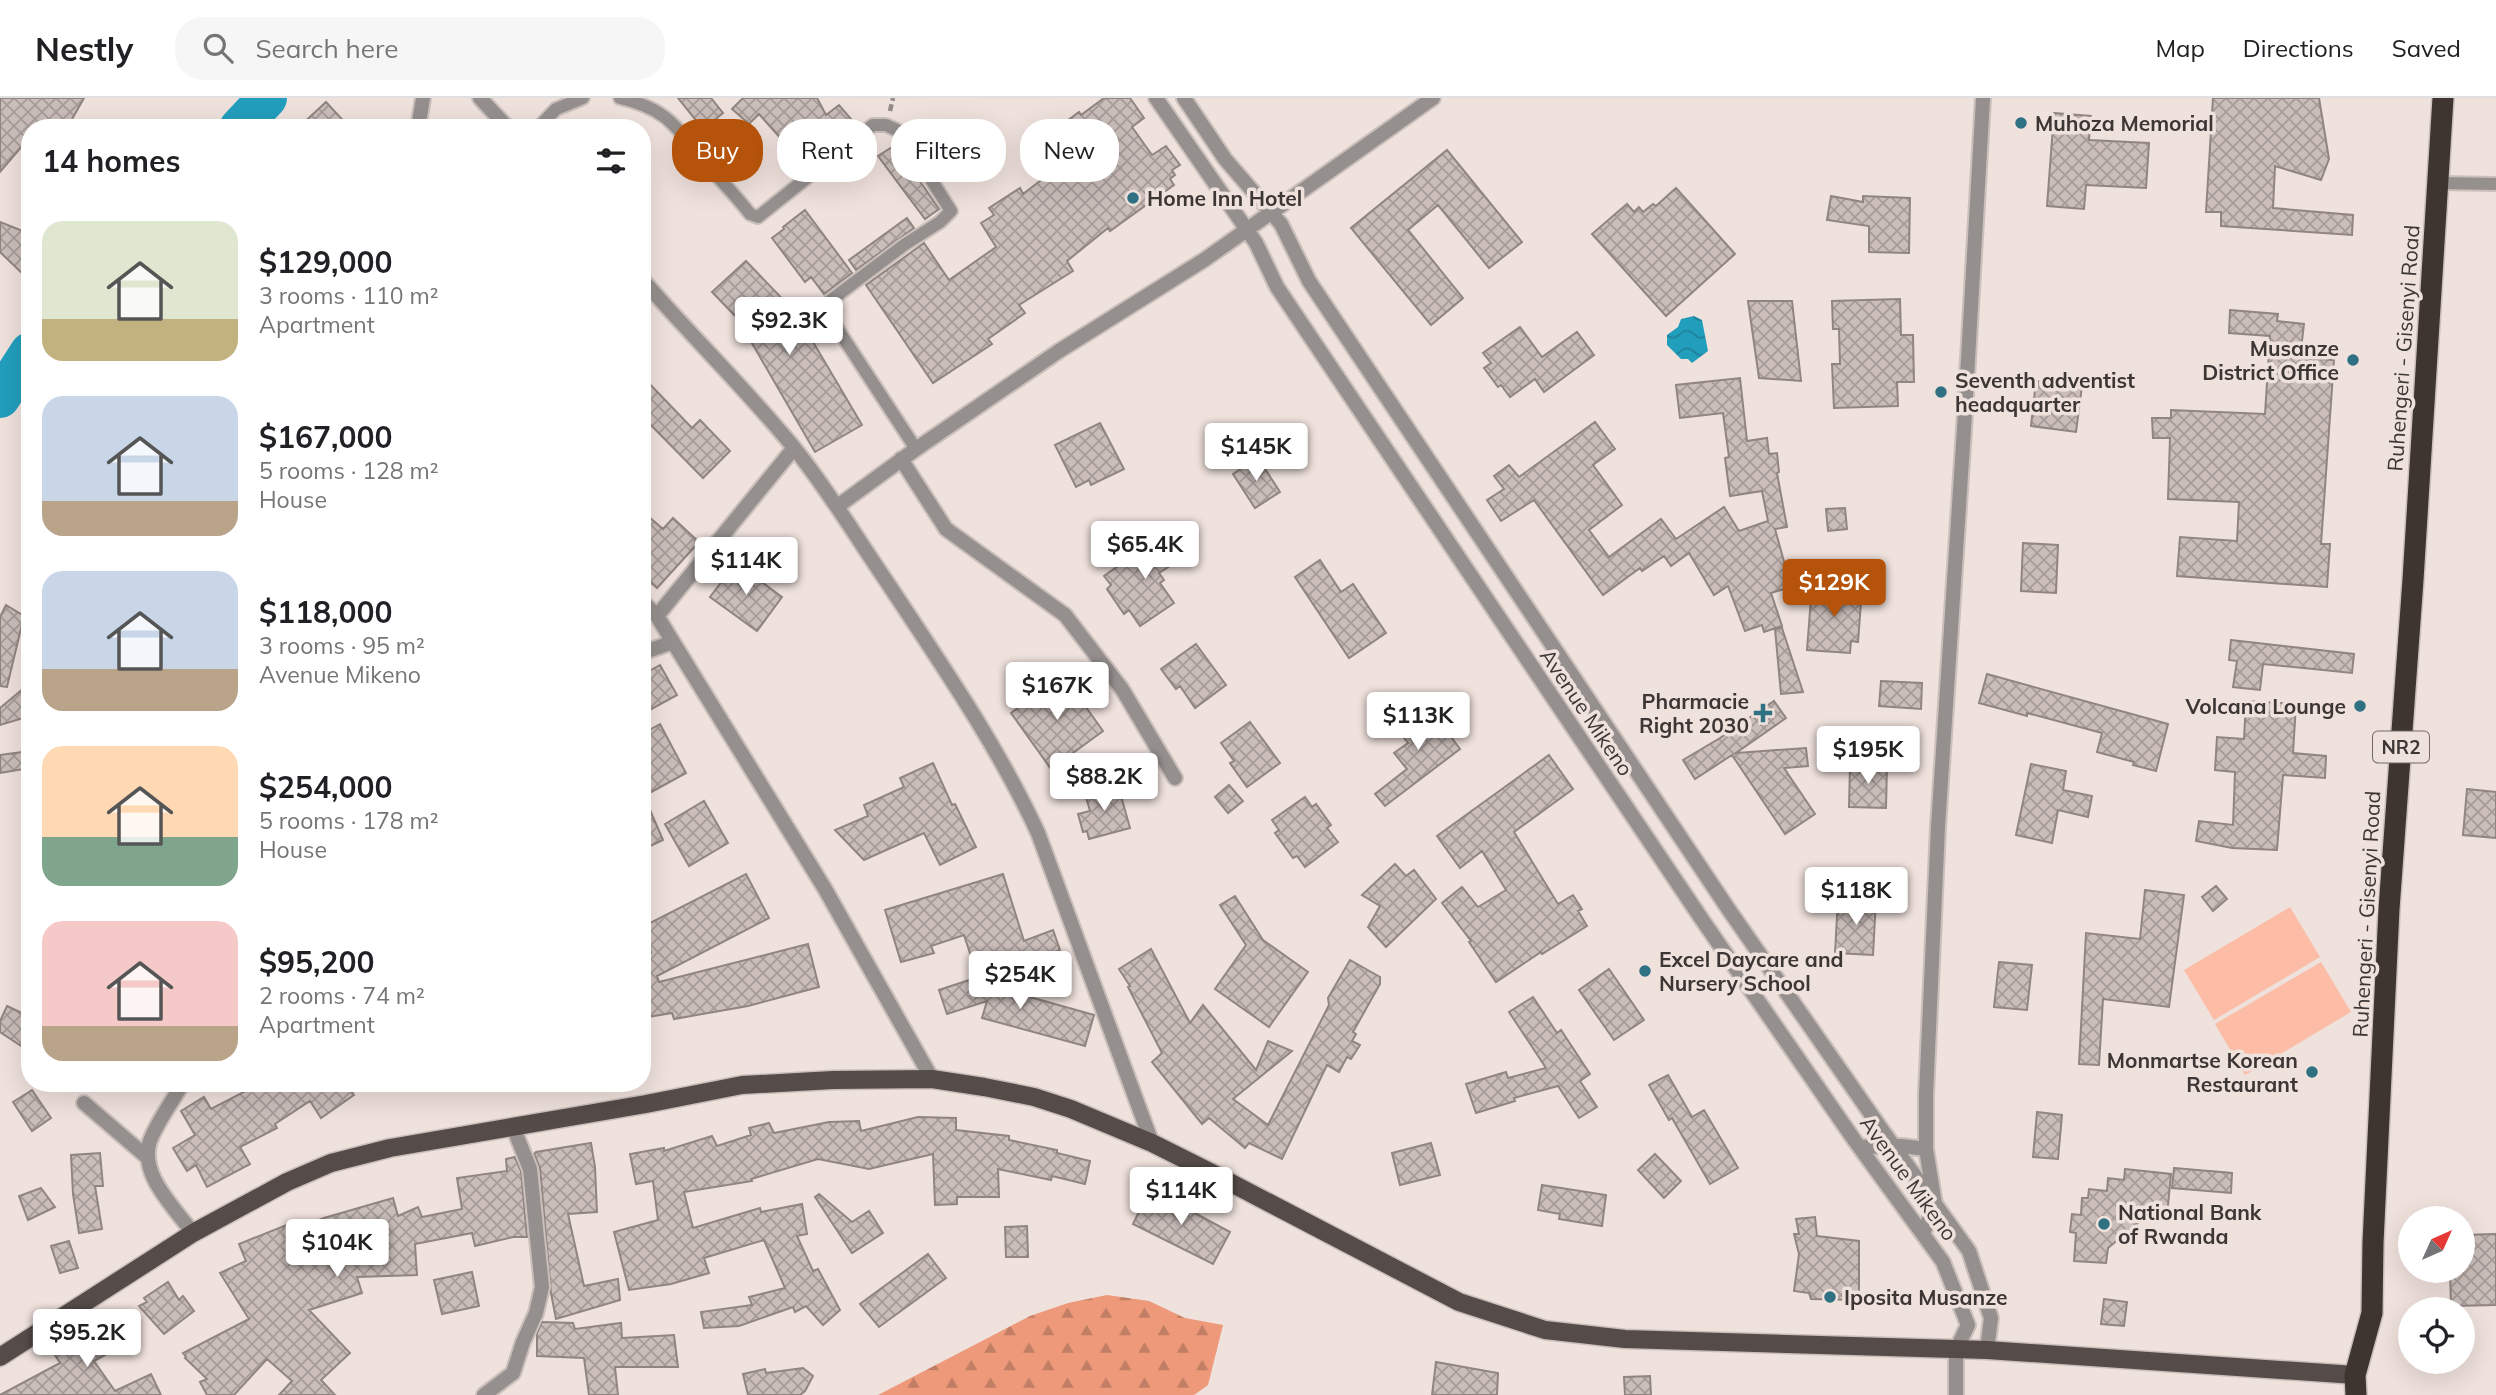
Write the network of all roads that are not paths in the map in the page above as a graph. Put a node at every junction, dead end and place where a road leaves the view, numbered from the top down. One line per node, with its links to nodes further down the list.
1 (423, 98): 10 (street)
2 (480, 98): 11 (street)
3 (583, 98): 12 (lane)
4 (620, 98): 19 (lane)
5 (1156, 98): 16 (street, Avenue Mikeno)
6 (1184, 98): 15 (street, Avenue Mikeno)
7 (1433, 98): 15 (street)
8 (1983, 98): 34 (street)
9 (2444, 98): 13 (highway, Ruhengeri - Gisenyi Road / NR2)
10 (420, 119)
11 (500, 119)
12 (547, 119)
13 (2439, 183): 14 (lane); 42 (highway, Ruhengeri - Gisenyi Road / NR2)
14 (2496, 184)
15 (1270, 212): 16 (street); 32 (street, Avenue Mikeno)
16 (1247, 230): 19 (street); 33 (street, Avenue Mikeno)
17 (651, 289): 18 (street)
18 (794, 448): 21 (street); 23 (street)
19 (916, 449): 20 (street)
20 (901, 459): 21 (street); 26 (street)
21 (838, 506): 31 (street)
22 (651, 610): 23 (street)
23 (657, 616): 24 (street)
24 (673, 642): 25 (street); 27 (street)
25 (651, 650)
26 (1175, 778)
27 (932, 1079): 30 (main road); 31 (main road)
28 (178, 1092): 35 (street)
29 (84, 1102): 35 (street)
30 (513, 1127): 37 (main road); 43 (street)
31 (1152, 1143): 39 (main road)
32 (1894, 1146): 33 (street); 34 (street); 36 (street, Avenue Mikeno)
33 (1860, 1147): 38 (street, Avenue Mikeno)
34 (1926, 1149): 36 (street)
35 (148, 1158): 37 (street)
36 (1936, 1204): 38 (street); 40 (street, Avenue Mikeno)
37 (193, 1233): 41 (main road)
38 (1923, 1234): 39 (street, Avenue Mikeno)
39 (1956, 1350): 40 (main road); 44 (street, Avenue Mikeno)
40 (1987, 1350): 42 (main road)
41 (0, 1357)
42 (2355, 1385)
43 (484, 1395)
44 (1956, 1395)

